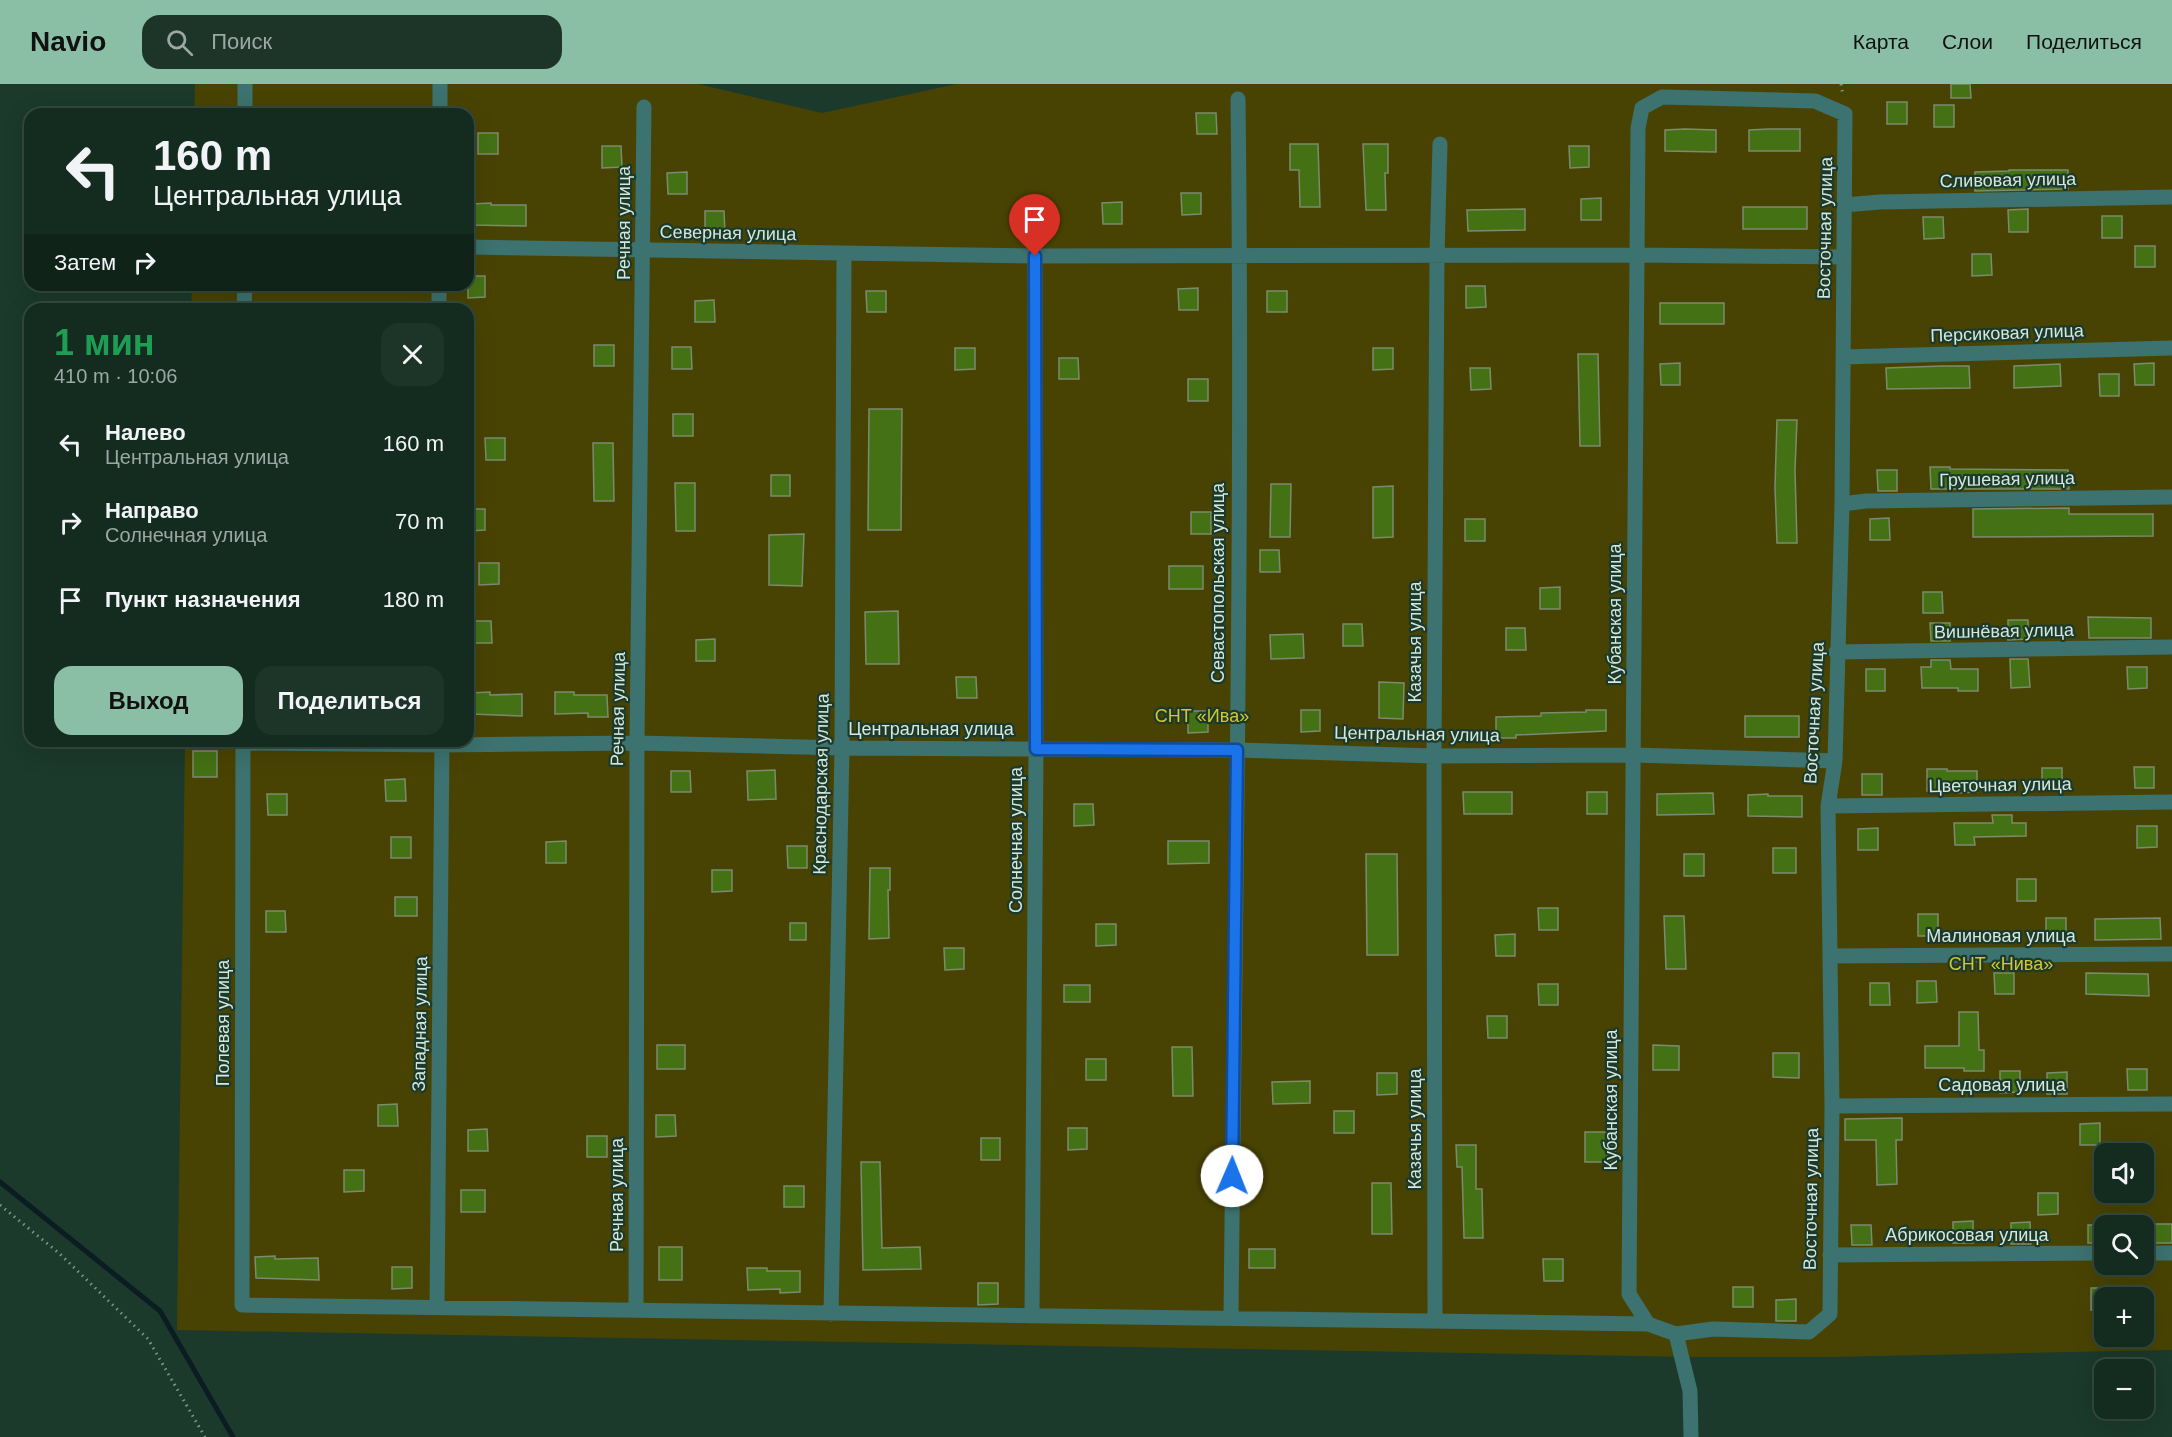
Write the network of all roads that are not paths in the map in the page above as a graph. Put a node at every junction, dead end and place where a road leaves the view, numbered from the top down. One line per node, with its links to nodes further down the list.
1 (245, 84): 5 (street)
2 (440, 84): 6 (street)
3 (1238, 99): 16 (street, Севастопольская улица)
4 (644, 107): 12 (street, Речная улица)
5 (245, 108)
6 (440, 108)
7 (1845, 114): 10 (street, Восточная улица); 14 (street, Кубанская улица)
8 (1440, 144): 17 (street, Казачья улица)
9 (2172, 197): 10 (street, Сливовая улица)
10 (1844, 205): 18 (street, Восточная улица)
11 (474, 247): 12 (street, Северная улица)
12 (644, 251): 13 (street, Северная улица); 26 (street, Речная улица)
13 (844, 255): 15 (street, Северная улица); 29 (street, Краснодарская улица)
14 (1637, 255): 17 (street, Северная улица); 18 (street, Северная улица); 32 (street, Кубанская улица)
15 (1035, 256): 16 (street, Северная улица); 30 (street, Солнечная улица)
16 (1240, 256): 17 (street, Северная улица); 31 (street, Севастопольская улица)
17 (1437, 256): 33 (street, Казачья улица)
18 (1844, 257): 20 (street, Восточная улица)
19 (2172, 348): 20 (street, Персиковая улица)
20 (1843, 357): 22 (street, Восточная улица)
21 (2172, 497): 22 (street, Грушевая улица)
22 (1842, 504): 24 (street, Восточная улица)
23 (2172, 647): 24 (street, Вишнёвая улица)
24 (1836, 652): 34 (street, Восточная улица)
25 (474, 743): 26 (street, Центральная улица)
26 (637, 743): 29 (street, Центральная улица); 46 (street, Речная улица)
27 (243, 747): 45 (street, Полевая улица)
28 (442, 747): 45 (street, Западная улица)
29 (842, 748): 30 (street, Центральная улица); 47 (street, Краснодарская улица)
30 (1036, 749): 31 (street, Центральная улица); 48 (street, Солнечная улица)
31 (1237, 750): 33 (street, Центральная улица); 49 (street, Севастопольская улица)
32 (1633, 755): 33 (street, Центральная улица); 34 (street, Центральная улица); 51 (street, Кубанская улица)
33 (1434, 756): 50 (street, Казачья улица)
34 (1835, 761): 36 (street, Восточная улица)
35 (2172, 802): 36 (street, Цветочная улица)
36 (1828, 806): 38 (street, Восточная улица)
37 (2172, 954): 38 (street, Малиновая улица)
38 (1830, 956): 40 (street, Восточная улица)
39 (2172, 1104): 40 (street, Садовая улица)
40 (1832, 1106): 44 (street, Восточная улица)
41 (2154, 1253): 42 (street)
42 (2172, 1253)
43 (2094, 1254): 44 (street, Абрикосовая улица)
44 (1830, 1256): 52 (street, Восточная улица)
45 (436, 1308): 46 (street)
46 (636, 1310): 47 (street)
47 (831, 1314): 48 (street)
48 (1032, 1316): 49 (street)
49 (1231, 1318): 50 (street)
50 (1435, 1321): 51 (street)
51 (1648, 1324): 52 (street)
52 (1676, 1334): 53 (street)
53 (1691, 1437)

